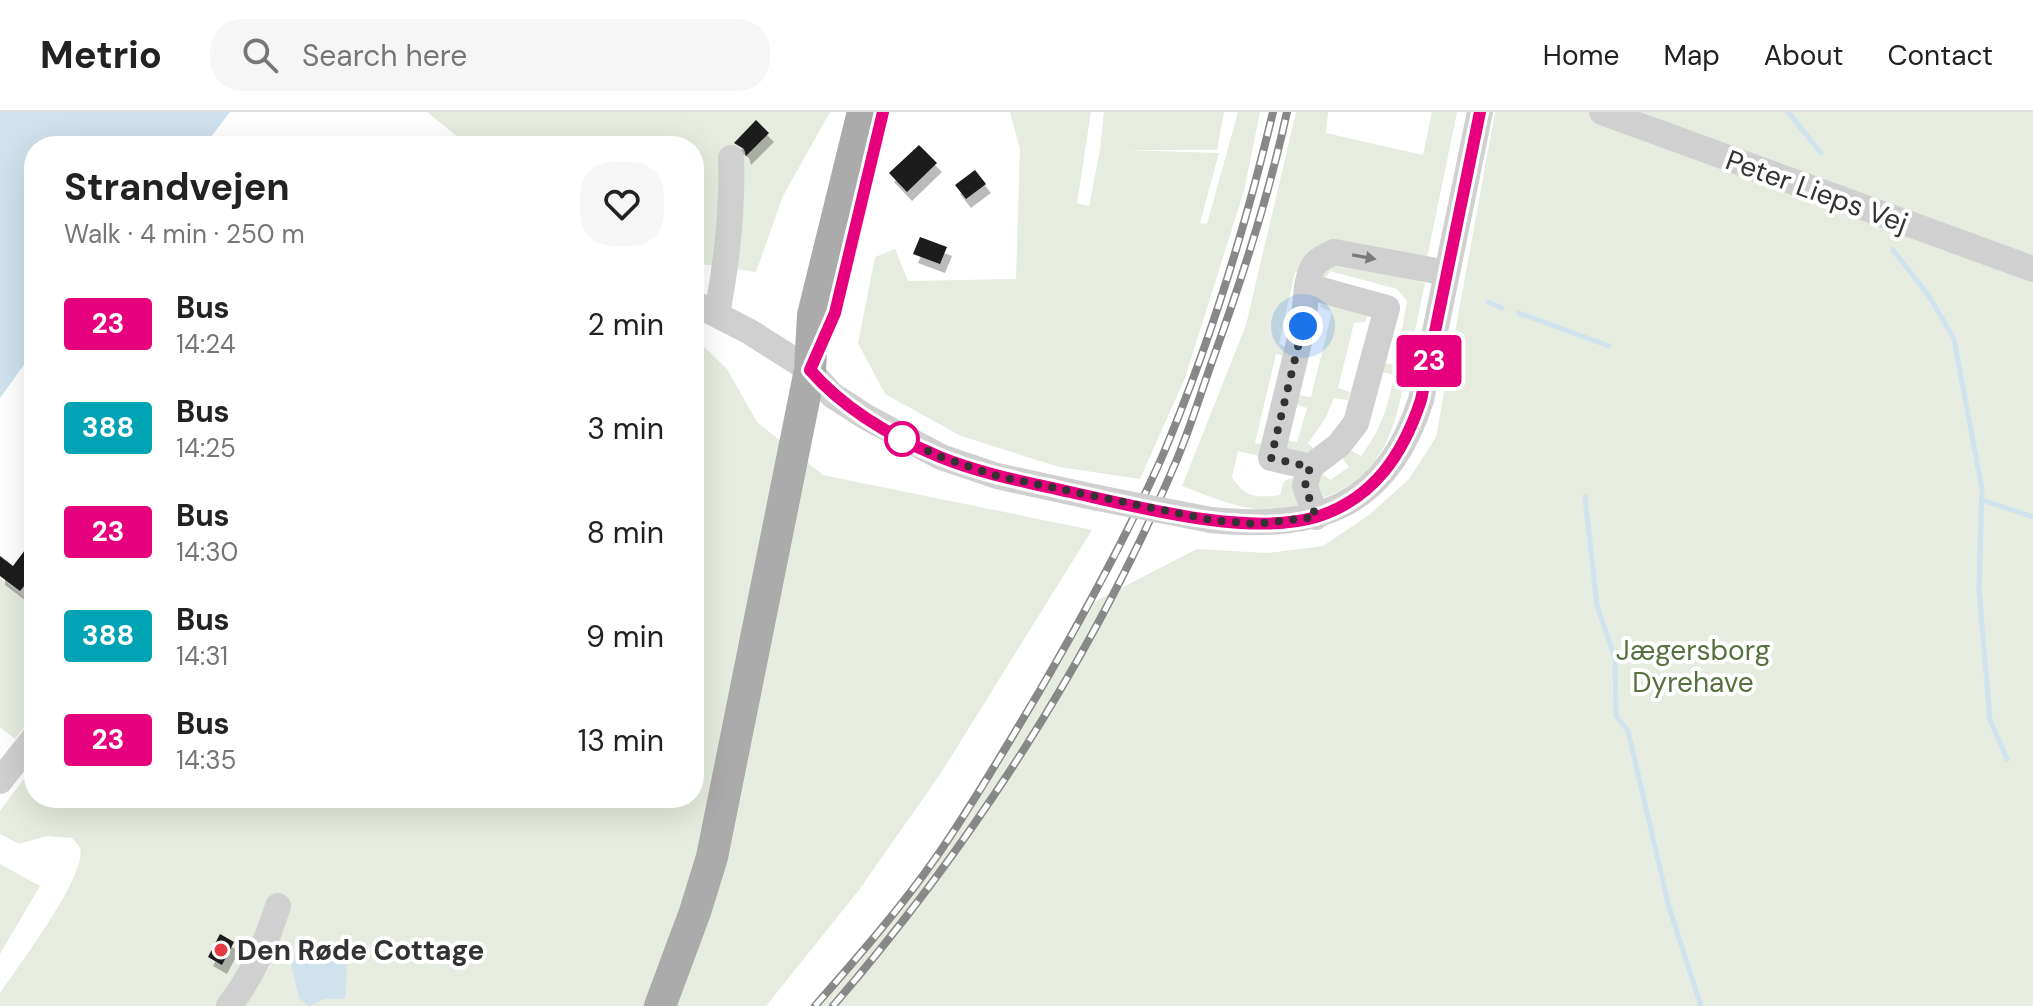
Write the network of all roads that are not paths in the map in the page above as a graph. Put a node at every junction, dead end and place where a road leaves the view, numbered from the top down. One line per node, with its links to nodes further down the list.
1 (863, 112): 10 (main road)
2 (883, 112): 10 (main road)
3 (1480, 112): 7 (street)
4 (1602, 112): 6 (street, Peter Lieps Vej)
5 (731, 158): 9 (street)
6 (2033, 269)
7 (1447, 273): 8 (street, one-way to 7); 12 (street)
8 (1307, 286): 11 (street); 11 (street)
9 (706, 308): 10 (street)
10 (810, 370): 12 (street, bridge); 17 (main road)
11 (1310, 467): 12 (street)
12 (1316, 517)
13 (24, 751): 14 (street)
14 (0, 781)
15 (278, 906): 16 (street)
16 (229, 1006)
17 (660, 1006)

